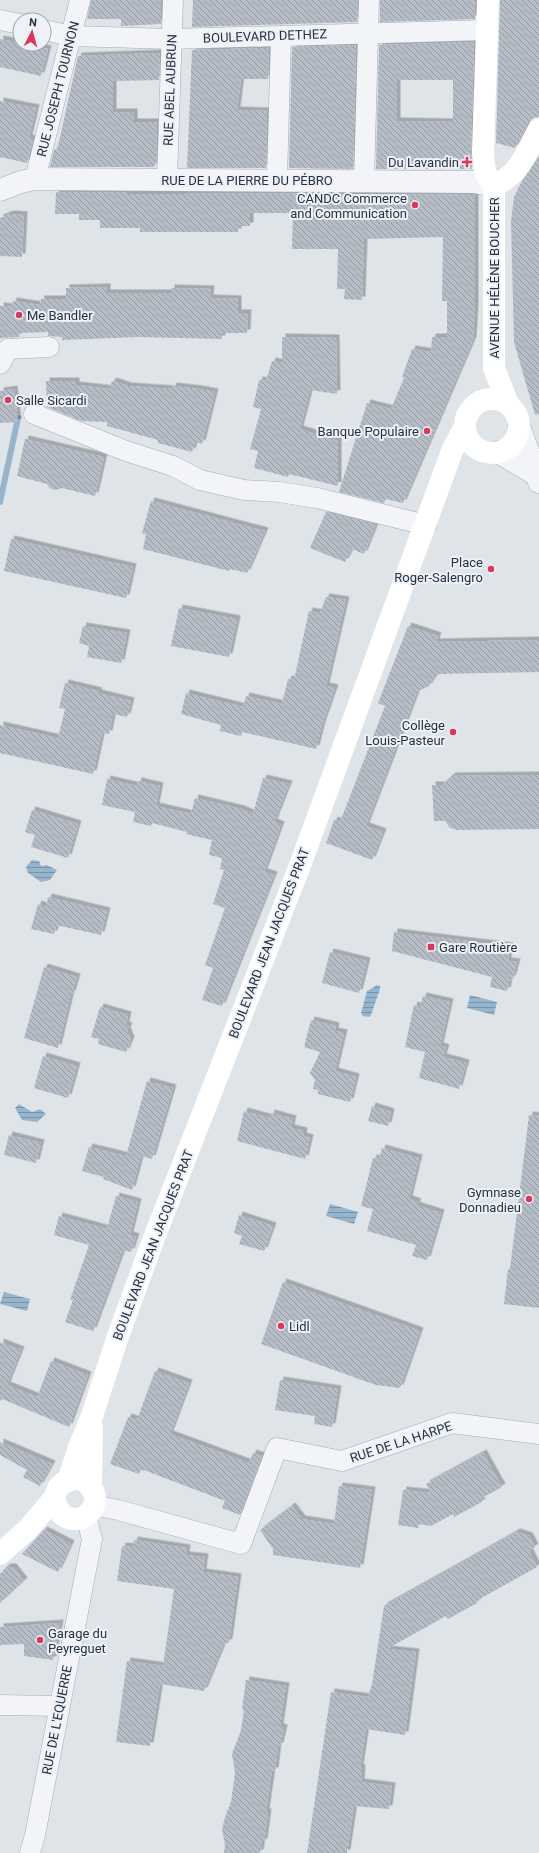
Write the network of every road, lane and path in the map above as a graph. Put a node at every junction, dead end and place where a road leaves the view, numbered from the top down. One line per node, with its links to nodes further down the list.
1 (80, 0): 10 (street, RUE JOSEPH TOURNON)
2 (173, 0): 12 (street, RUE ABEL AUBRUN)
3 (369, 0): 9 (street)
4 (488, 0): 7 (main road, AVENUE HÉLÈNE BOUCHER)
5 (0, 20): 6 (street)
6 (12, 22)
7 (487, 30): 9 (street, BOULEVARD DETHEZ); 18 (main road, AVENUE HÉLÈNE BOUCHER)
8 (52, 32): 10 (street, BOULEVARD DETHEZ)
9 (368, 33): 11 (street, BOULEVARD DETHEZ); 17 (street)
10 (71, 36): 12 (street, BOULEVARD DETHEZ); 14 (street, RUE JOSEPH TOURNON)
11 (280, 36): 12 (street, BOULEVARD DETHEZ); 16 (street)
12 (171, 39): 15 (street, RUE ABEL AUBRUN)
13 (539, 129): 18 (main road)
14 (35, 179): 15 (street, RUE DE LA PIERRE DU PÉBRO); 19 (street, RUE DE LA PIERRE DU PÉBRO)
15 (167, 180): 16 (street, RUE DE LA PIERRE DU PÉBRO)
16 (277, 180): 17 (street, RUE DE LA PIERRE DU PÉBRO)
17 (364, 181): 18 (street, RUE DE LA PIERRE DU PÉBRO)
18 (494, 186): 22 (main road, AVENUE HÉLÈNE BOUCHER)
19 (0, 190)
20 (49, 347): 21 (street)
21 (0, 364)
22 (494, 368): 23 (main road, AVENUE HÉLÈNE BOUCHER); 24 (main road, AVENUE HÉLÈNE BOUCHER)
23 (479, 402): 24 (main road); 27 (main road)
24 (508, 404): 26 (main road)
25 (34, 414): 32 (street)
26 (519, 426): 29 (main road); 31 (street)
27 (464, 428): 28 (main road); 30 (main road, BOULEVARD JEAN JACQUES PRAT)
28 (476, 449): 29 (main road); 30 (main road)
29 (498, 452): 31 (street)
30 (446, 470): 32 (main road, BOULEVARD JEAN JACQUES PRAT)
31 (537, 478)
32 (426, 525): 33 (main road, BOULEVARD JEAN JACQUES PRAT)
33 (92, 1416): 35 (main road, BOULEVARD JEAN JACQUES PRAT); 36 (main road, BOULEVARD JEAN JACQUES PRAT)
34 (539, 1434): 36 (street, RUE DE LA HARPE)
35 (62, 1497): 36 (main road); 36 (main road); 37 (main road, BOULEVARD JEAN JACQUES PRAT)
36 (91, 1503): 39 (street, RUE DE L'EQUERRE)
37 (0, 1554)
38 (0, 1705): 39 (street)
39 (59, 1706): 40 (street, RUE DE L'EQUERRE)
40 (30, 1853)

